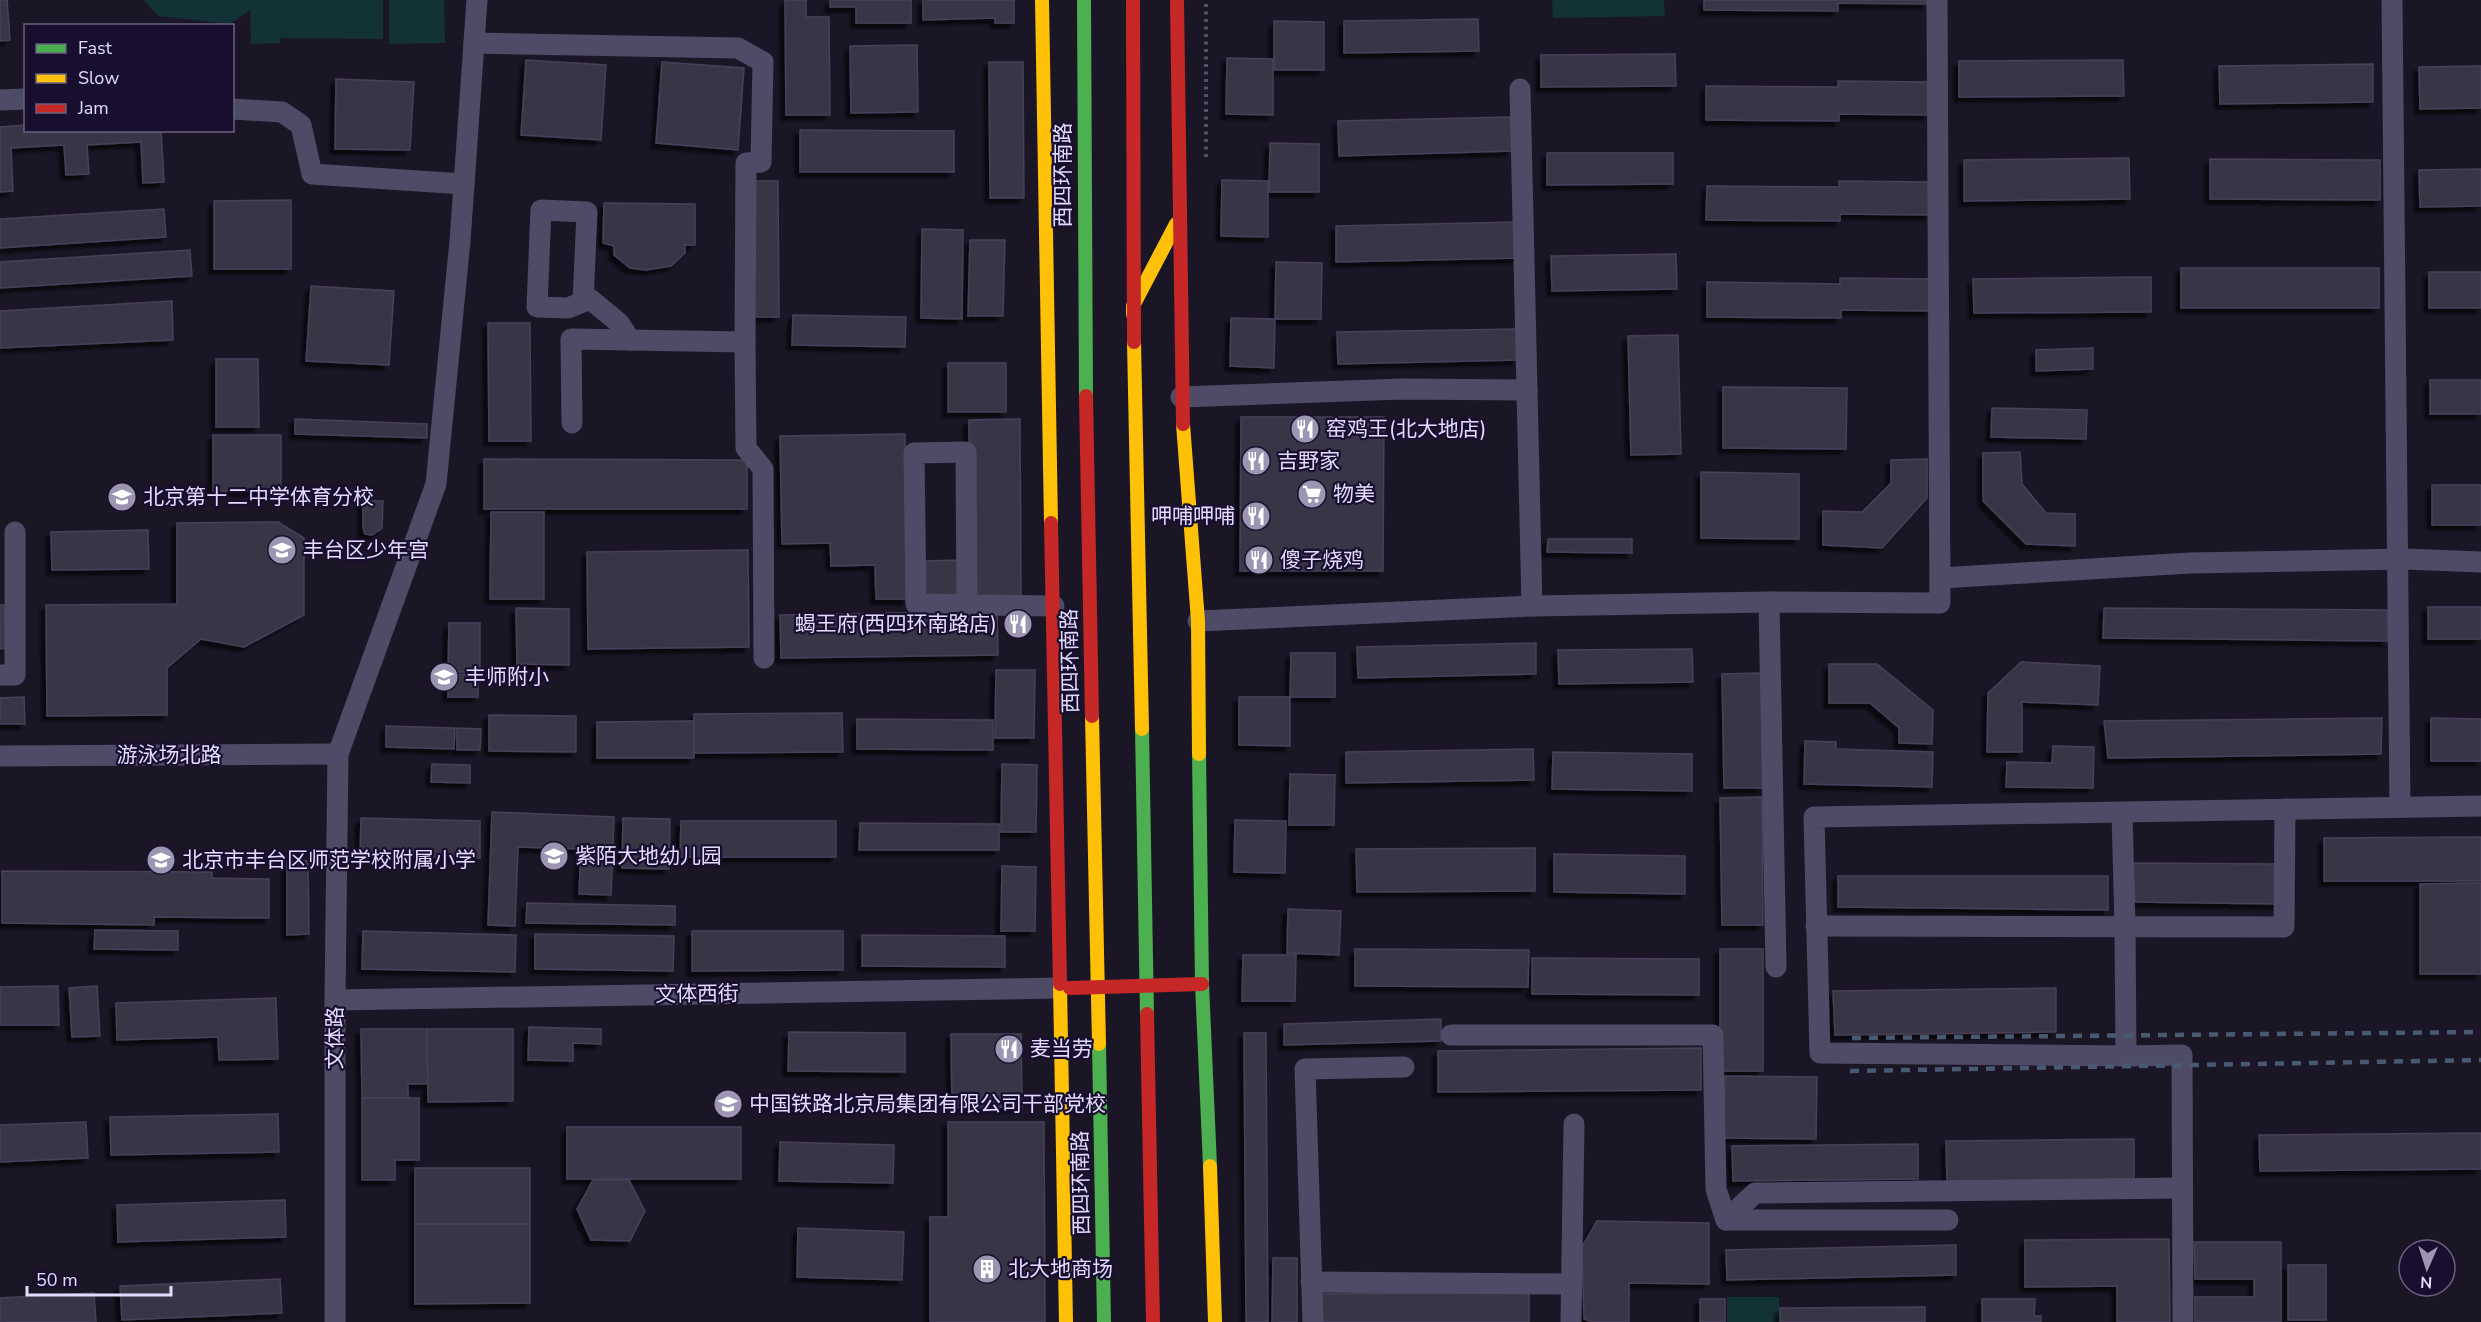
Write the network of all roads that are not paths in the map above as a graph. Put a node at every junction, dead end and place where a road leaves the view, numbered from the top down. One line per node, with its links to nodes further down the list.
1 (477, 0): 8 (street, 文体路)
2 (1042, 0): 15 (main road, 西四环南路)
3 (1084, 0): 60 (main road, 西四环南路)
4 (1133, 0): 61 (main road)
5 (1177, 0): 14 (main road)
6 (1937, 0): 27 (street)
7 (2392, 0): 25 (street)
8 (474, 43): 13 (street, 文体路); 20 (street)
9 (1521, 89): 21 (street)
10 (24, 99): 11 (street)
11 (0, 100)
12 (234, 109): 13 (street)
13 (464, 184): 35 (street, 文体路)
14 (1178, 221): 22 (main road); 45 (main road)
15 (1047, 225): 16 (main road, 西四环南路); 30 (main road, 西四环南路)
16 (1061, 255)
17 (1070, 276): 46 (main road, 西四环南路)
18 (583, 302): 18 (street); 19 (street)
19 (630, 340): 20 (street); 23 (street)
20 (745, 342): 33 (street)
21 (1527, 390): 22 (street); 31 (street)
22 (1180, 397): 32 (main road)
23 (572, 423)
24 (15, 532): 34 (street)
25 (2397, 560): 26 (street); 27 (street); 38 (street)
26 (2481, 562)
27 (1940, 578): 28 (street)
28 (1769, 602): 31 (street); 43 (street)
29 (967, 606): 29 (street); 30 (street)
30 (1054, 606): 47 (main road, 西四环南路)
31 (1532, 606): 32 (street)
32 (1198, 621): 44 (main road)
33 (764, 658)
34 (0, 675)
35 (338, 754): 36 (street, 游泳场北路); 48 (street, 文体路)
36 (0, 756)
37 (2481, 806): 38 (street)
38 (2400, 807): 39 (street)
39 (2285, 809): 40 (street); 42 (street)
40 (2122, 813): 41 (street); 42 (street)
41 (1816, 926): 42 (street); 50 (street)
42 (2126, 926): 50 (street)
43 (1776, 967)
44 (1202, 984): 45 (main road); 62 (main road)
45 (1147, 986): 46 (main road); 61 (main road)
46 (1098, 987): 47 (main road); 60 (main road, 西四环南路)
47 (1060, 988): 48 (street, 文体西街); 59 (main road, 西四环南路)
48 (335, 1000): 58 (street, 文体路)
49 (1451, 1035): 54 (street)
50 (2126, 1056): 53 (street)
51 (1404, 1067): 56 (street)
52 (1574, 1124): 57 (street)
53 (2182, 1188): 54 (street); 65 (street)
54 (1726, 1220): 55 (street)
55 (1948, 1220)
56 (1311, 1282): 57 (street); 63 (street)
57 (1572, 1284): 64 (street)
58 (335, 1322)
59 (1066, 1322)
60 (1104, 1322)
61 (1153, 1322)
62 (1215, 1322)
63 (1313, 1322)
64 (1571, 1322)
65 (2183, 1322)

